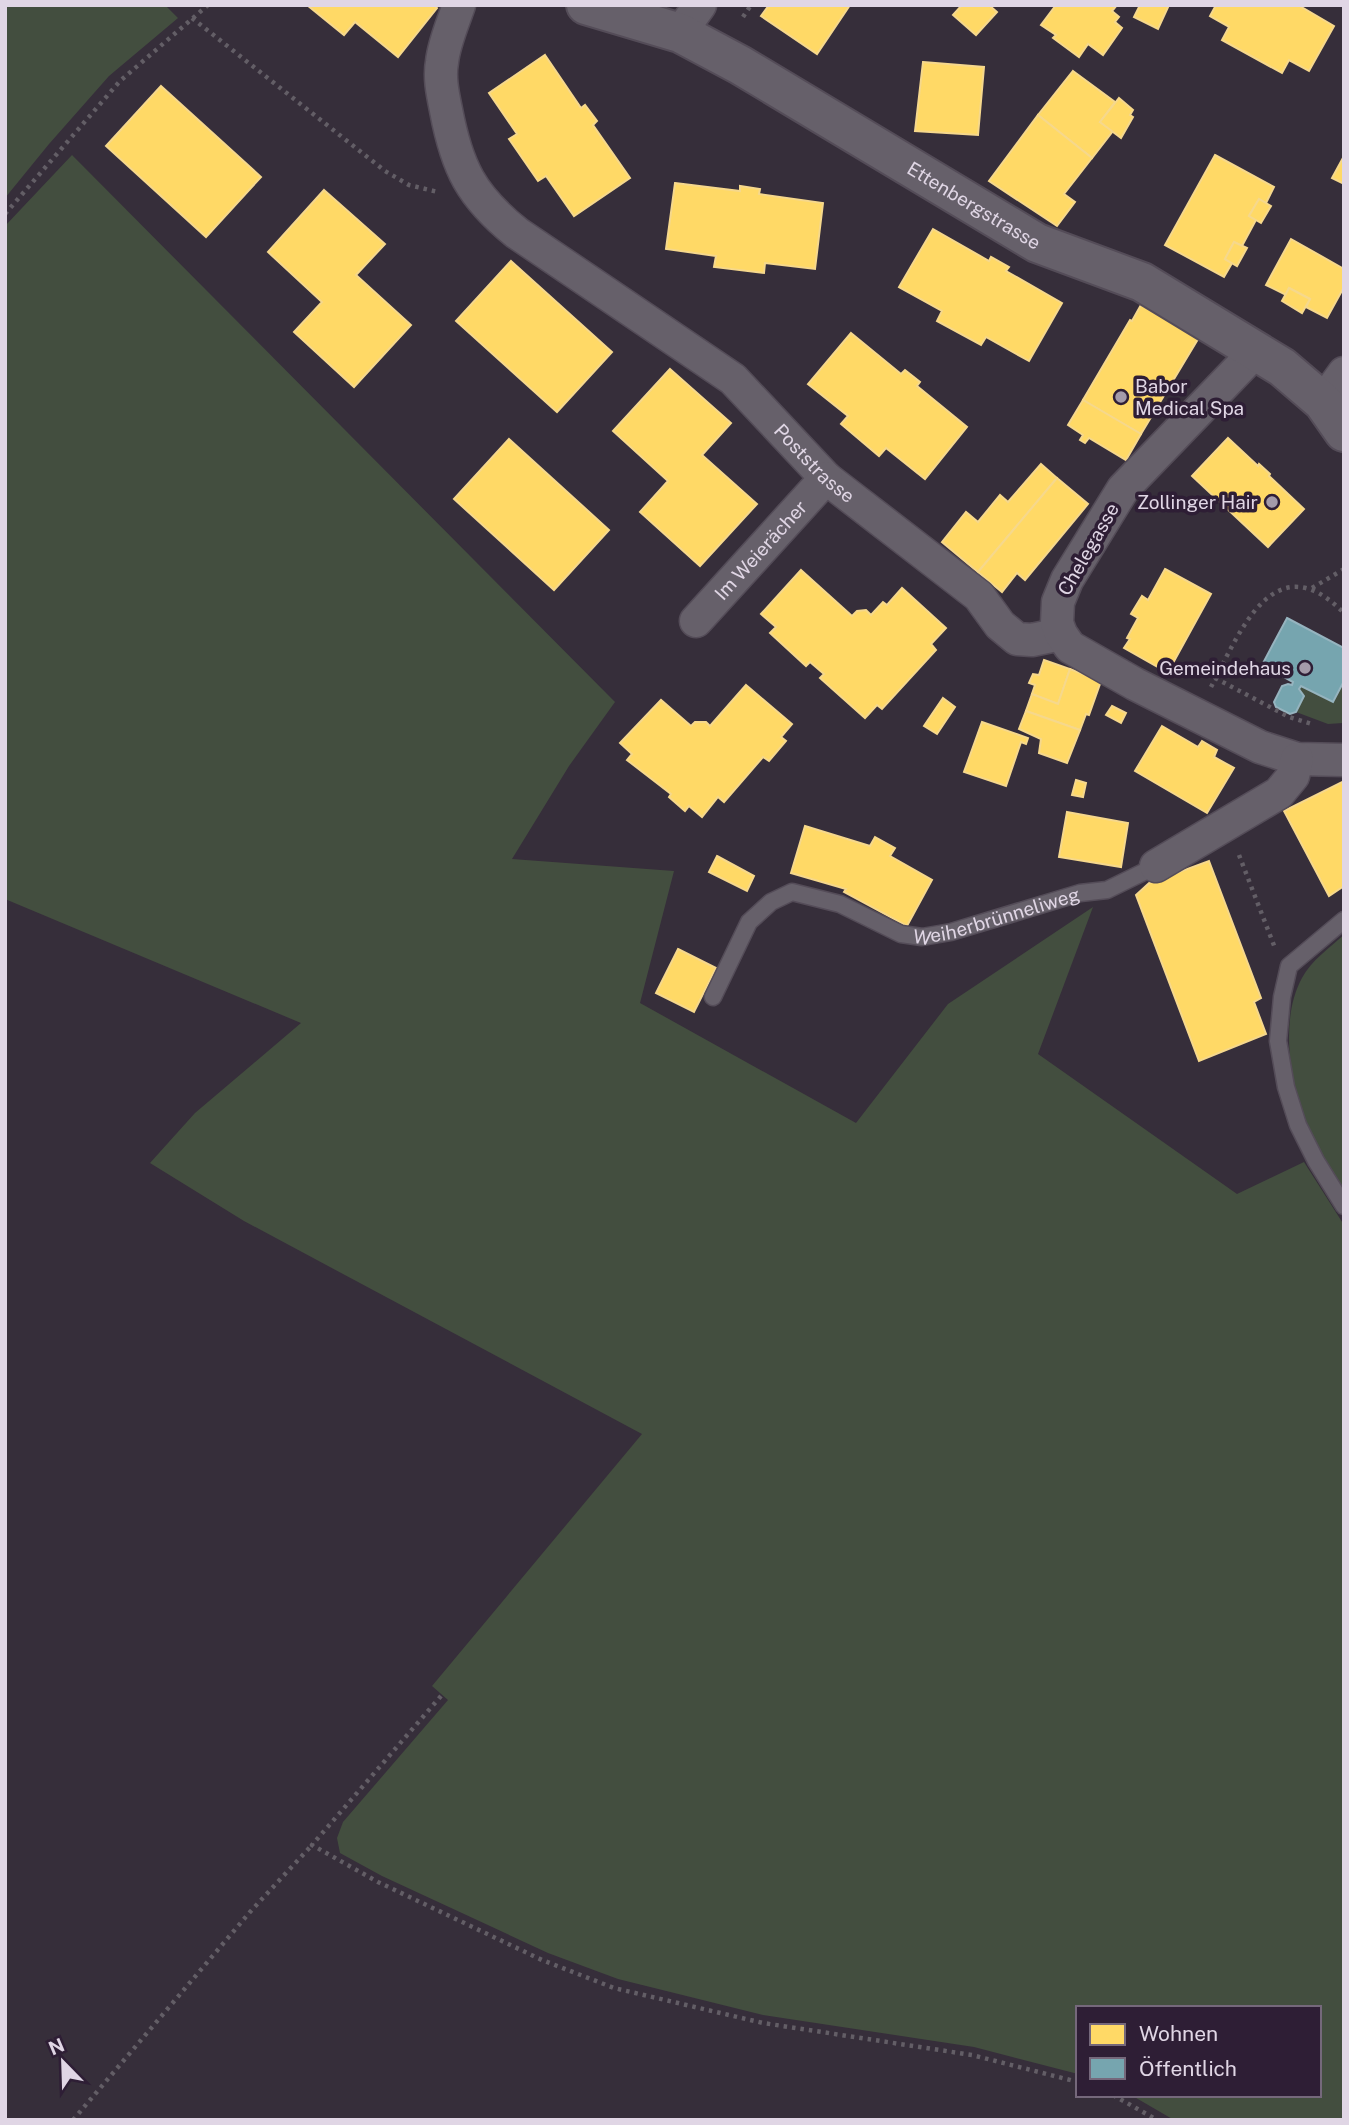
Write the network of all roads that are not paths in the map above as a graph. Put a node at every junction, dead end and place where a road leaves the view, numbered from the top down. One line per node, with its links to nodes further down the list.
1 (459, 5): 6 (street, Poststrasse)
2 (586, 5): 3 (street, Ettenbergstrasse)
3 (690, 19): 4 (street, Ettenbergstrasse)
4 (1256, 351): 5 (street, Ettenbergstrasse); 8 (street, Chelegasse)
5 (1337, 402)
6 (826, 478): 7 (street, Im Weierächer); 8 (street, Poststrasse)
7 (696, 621)
8 (1061, 634): 9 (street)
9 (1297, 759): 10 (street); 11 (street, Weiherbrünneliweg)
10 (1344, 760)
11 (1156, 866): 13 (lane, Weiherbrünneliweg)
12 (1344, 920): 14 (lane)
13 (713, 998)
14 (1344, 1206)

